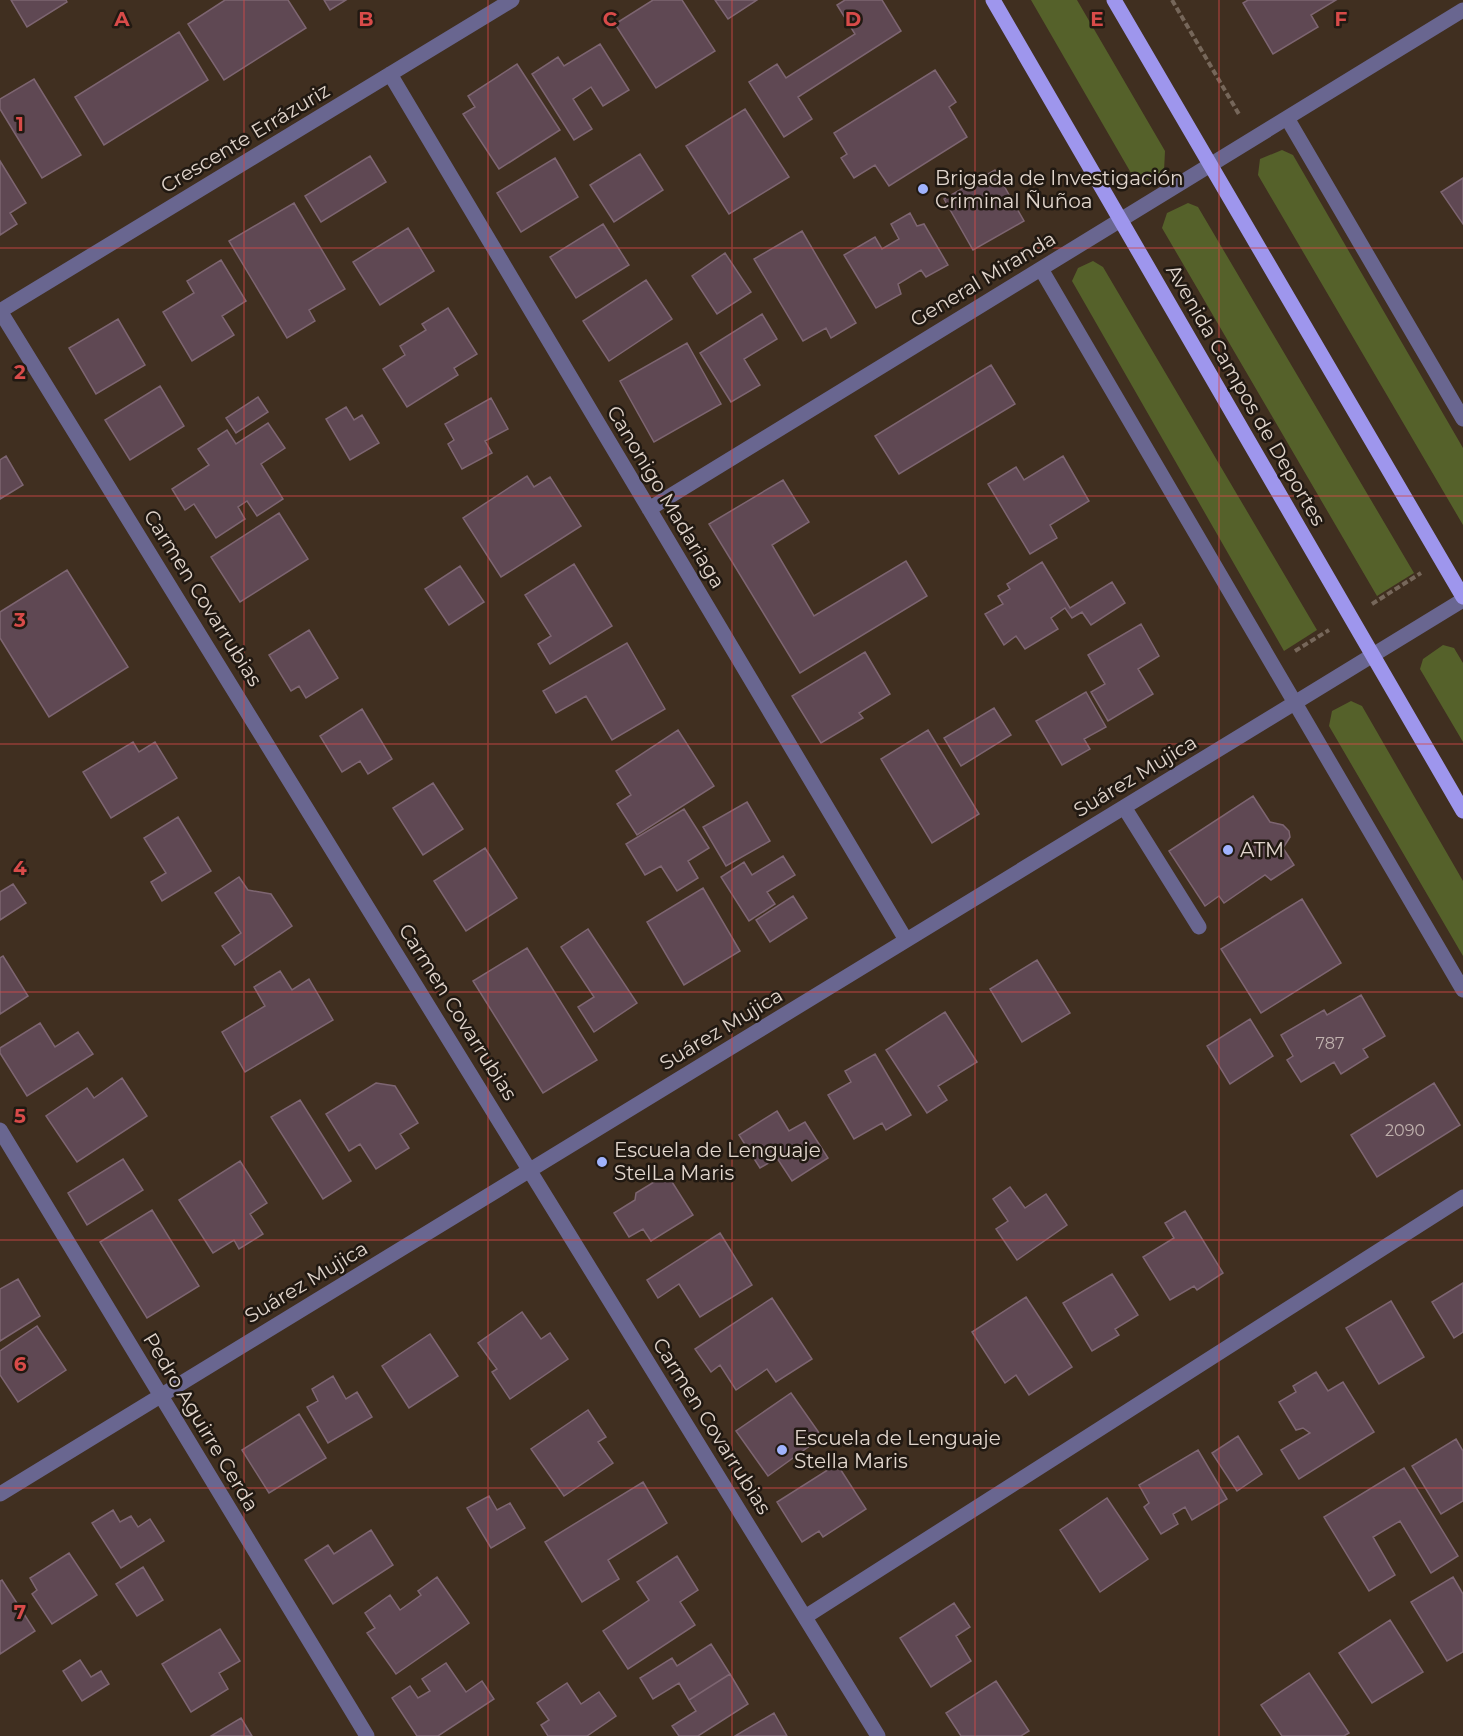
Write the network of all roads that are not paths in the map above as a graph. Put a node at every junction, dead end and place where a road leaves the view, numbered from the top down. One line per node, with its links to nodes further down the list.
1 (512, 0): 5 (street, Crescente Errázuriz)
2 (993, 0): 8 (main road, Avenida Campos de Deportes)
3 (1114, 0): 7 (main road)
4 (1463, 10): 6 (street, General Miranda)
5 (390, 74): 10 (street, Crescente Errázuriz); 12 (street, Canonigo Madariaga)
6 (1287, 118): 7 (street, General Miranda); 11 (street)
7 (1212, 164): 8 (street, General Miranda); 13 (main road)
8 (1120, 220): 9 (street, General Miranda); 14 (main road, Avenida Campos de Deportes)
9 (1041, 269): 12 (street, General Miranda); 15 (street)
10 (0, 311): 22 (street, Carmen Covarrubias)
11 (1463, 419)
12 (649, 509): 19 (street, Canonigo Madariaga)
13 (1463, 598): 14 (street, Suárez Mujica)
14 (1372, 655): 15 (street, Suárez Mujica); 17 (main road, Avenida Campos de Deportes)
15 (1296, 702): 16 (street, Suárez Mujica); 20 (street)
16 (1124, 807): 18 (street); 19 (street, Suárez Mujica)
17 (1463, 812)
18 (1199, 927)
19 (906, 940): 22 (street, Suárez Mujica)
20 (1463, 990)
21 (0, 1130): 24 (street, Pedro Aguirre Cerda)
22 (530, 1170): 24 (street, Suárez Mujica); 26 (street, Carmen Covarrubias)
23 (1463, 1197): 26 (street)
24 (161, 1396): 25 (street, Suárez Mujica); 27 (street, Pedro Aguirre Cerda)
25 (0, 1494)
26 (805, 1617): 28 (street, Carmen Covarrubias)
27 (367, 1736)
28 (878, 1736)

